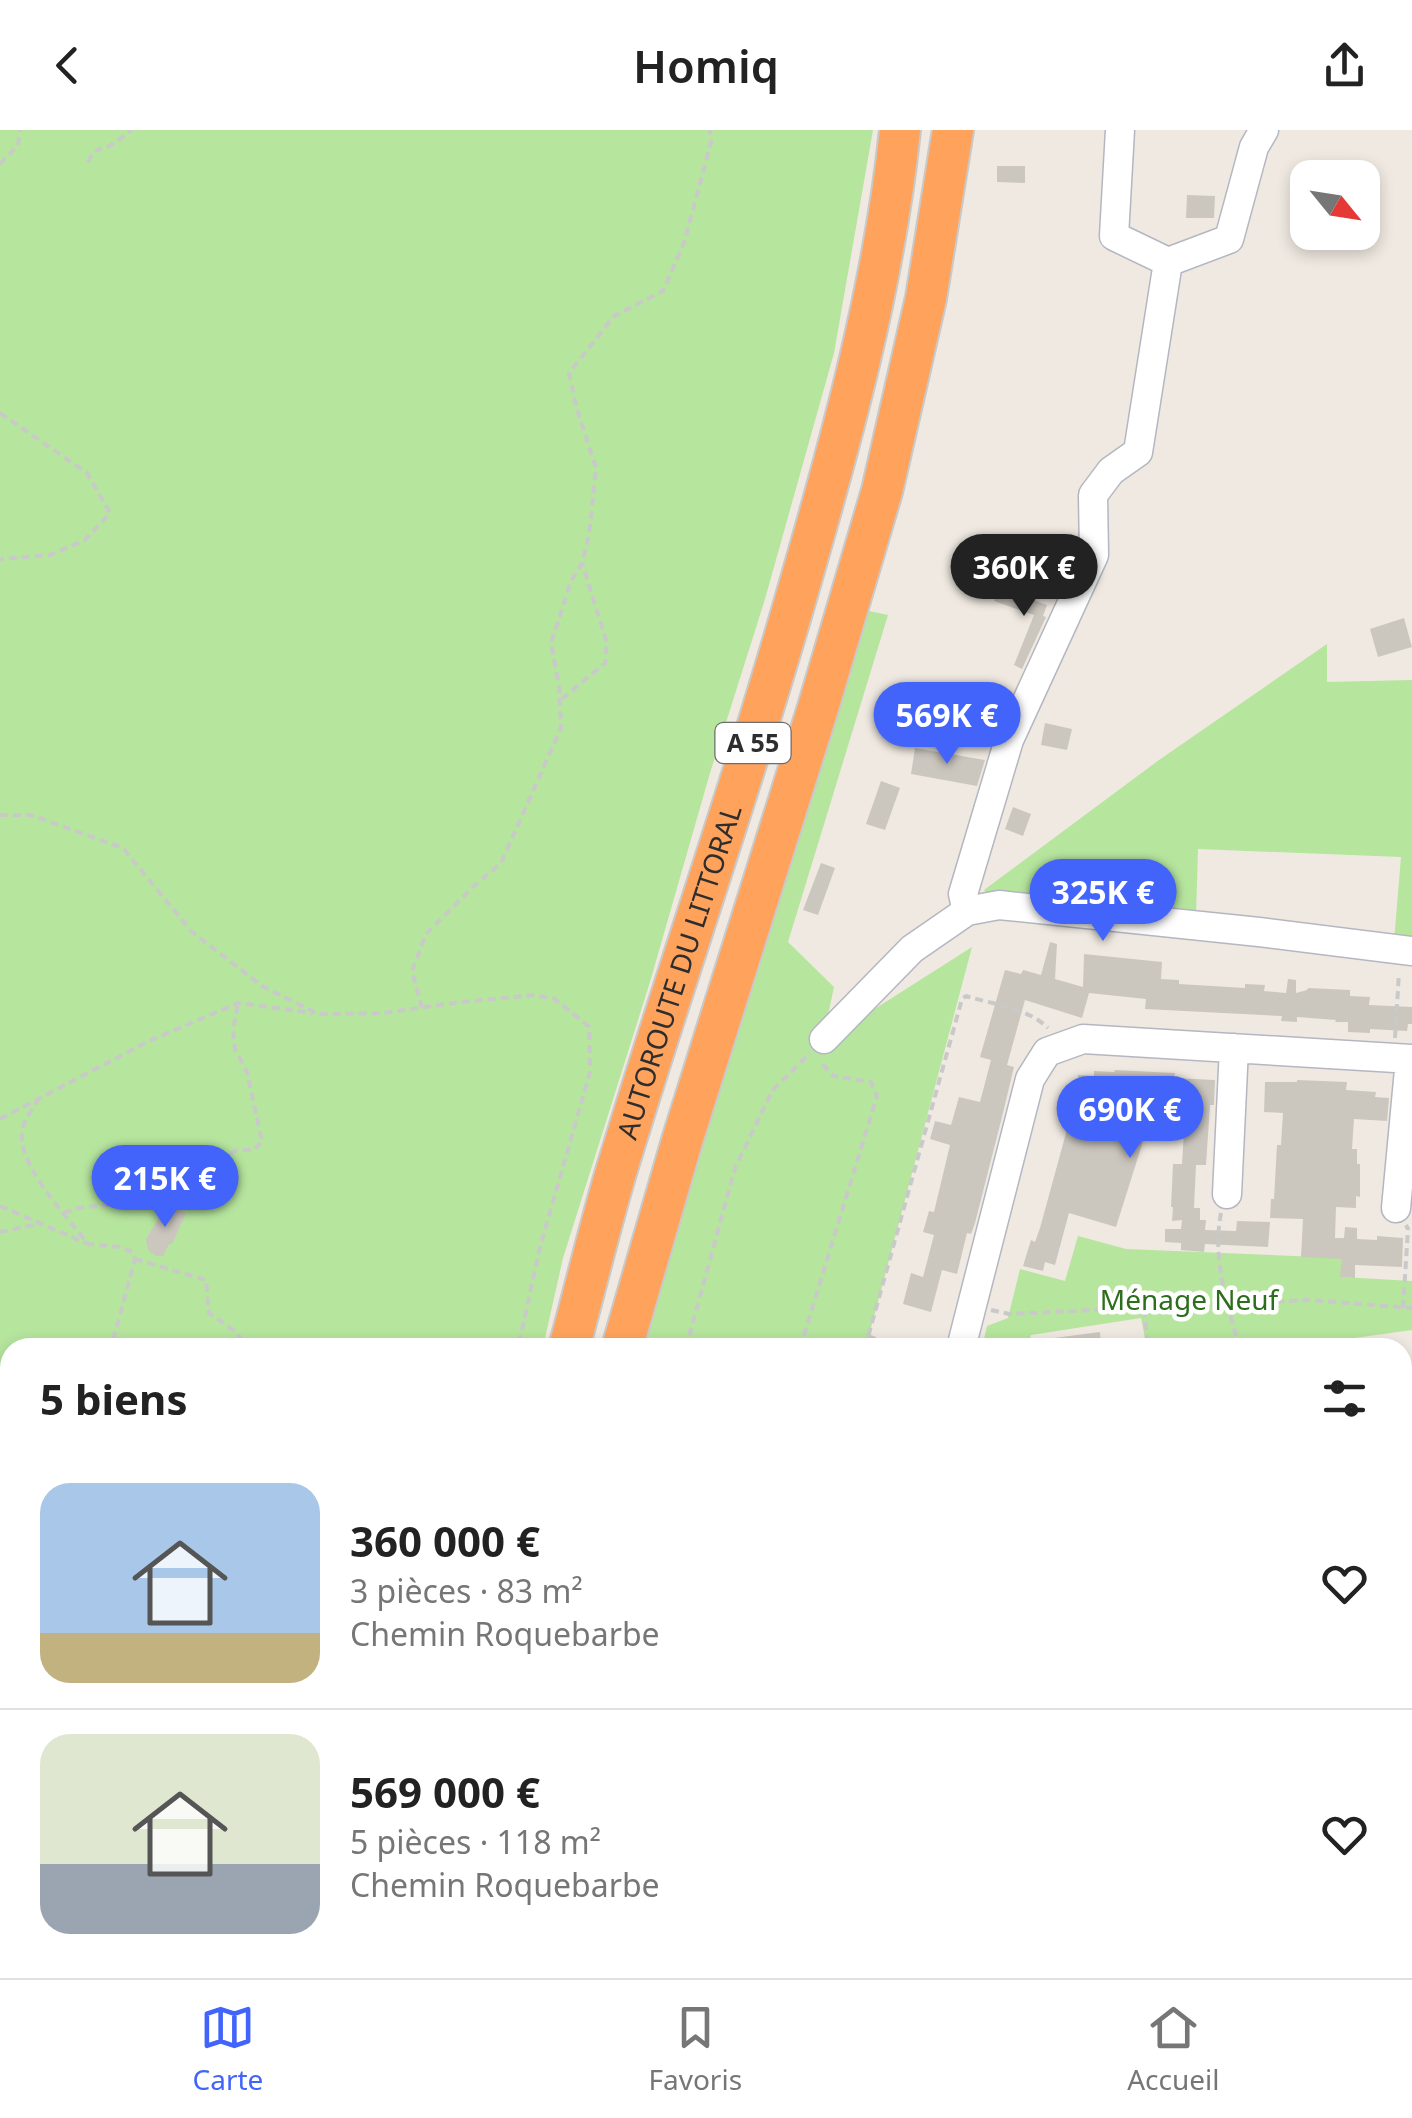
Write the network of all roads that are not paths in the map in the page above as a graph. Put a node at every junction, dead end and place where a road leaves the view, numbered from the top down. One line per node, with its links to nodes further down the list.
1 (900, 130): 13 (highway, AUTOROUTE DU LITTORAL / A 55)
2 (954, 130): 14 (highway, AUTOROUTE DU LITTORAL / A 55)
3 (1120, 130): 5 (street)
4 (1264, 130): 5 (street)
5 (1168, 262): 6 (street)
6 (968, 912): 7 (street); 8 (street)
7 (1406, 950)
8 (824, 1039)
9 (1234, 1048): 10 (street); 11 (street); 15 (street)
10 (1405, 1059): 12 (street)
11 (1227, 1194)
12 (1396, 1208)
13 (572, 1338)
14 (625, 1338)
15 (964, 1338)

